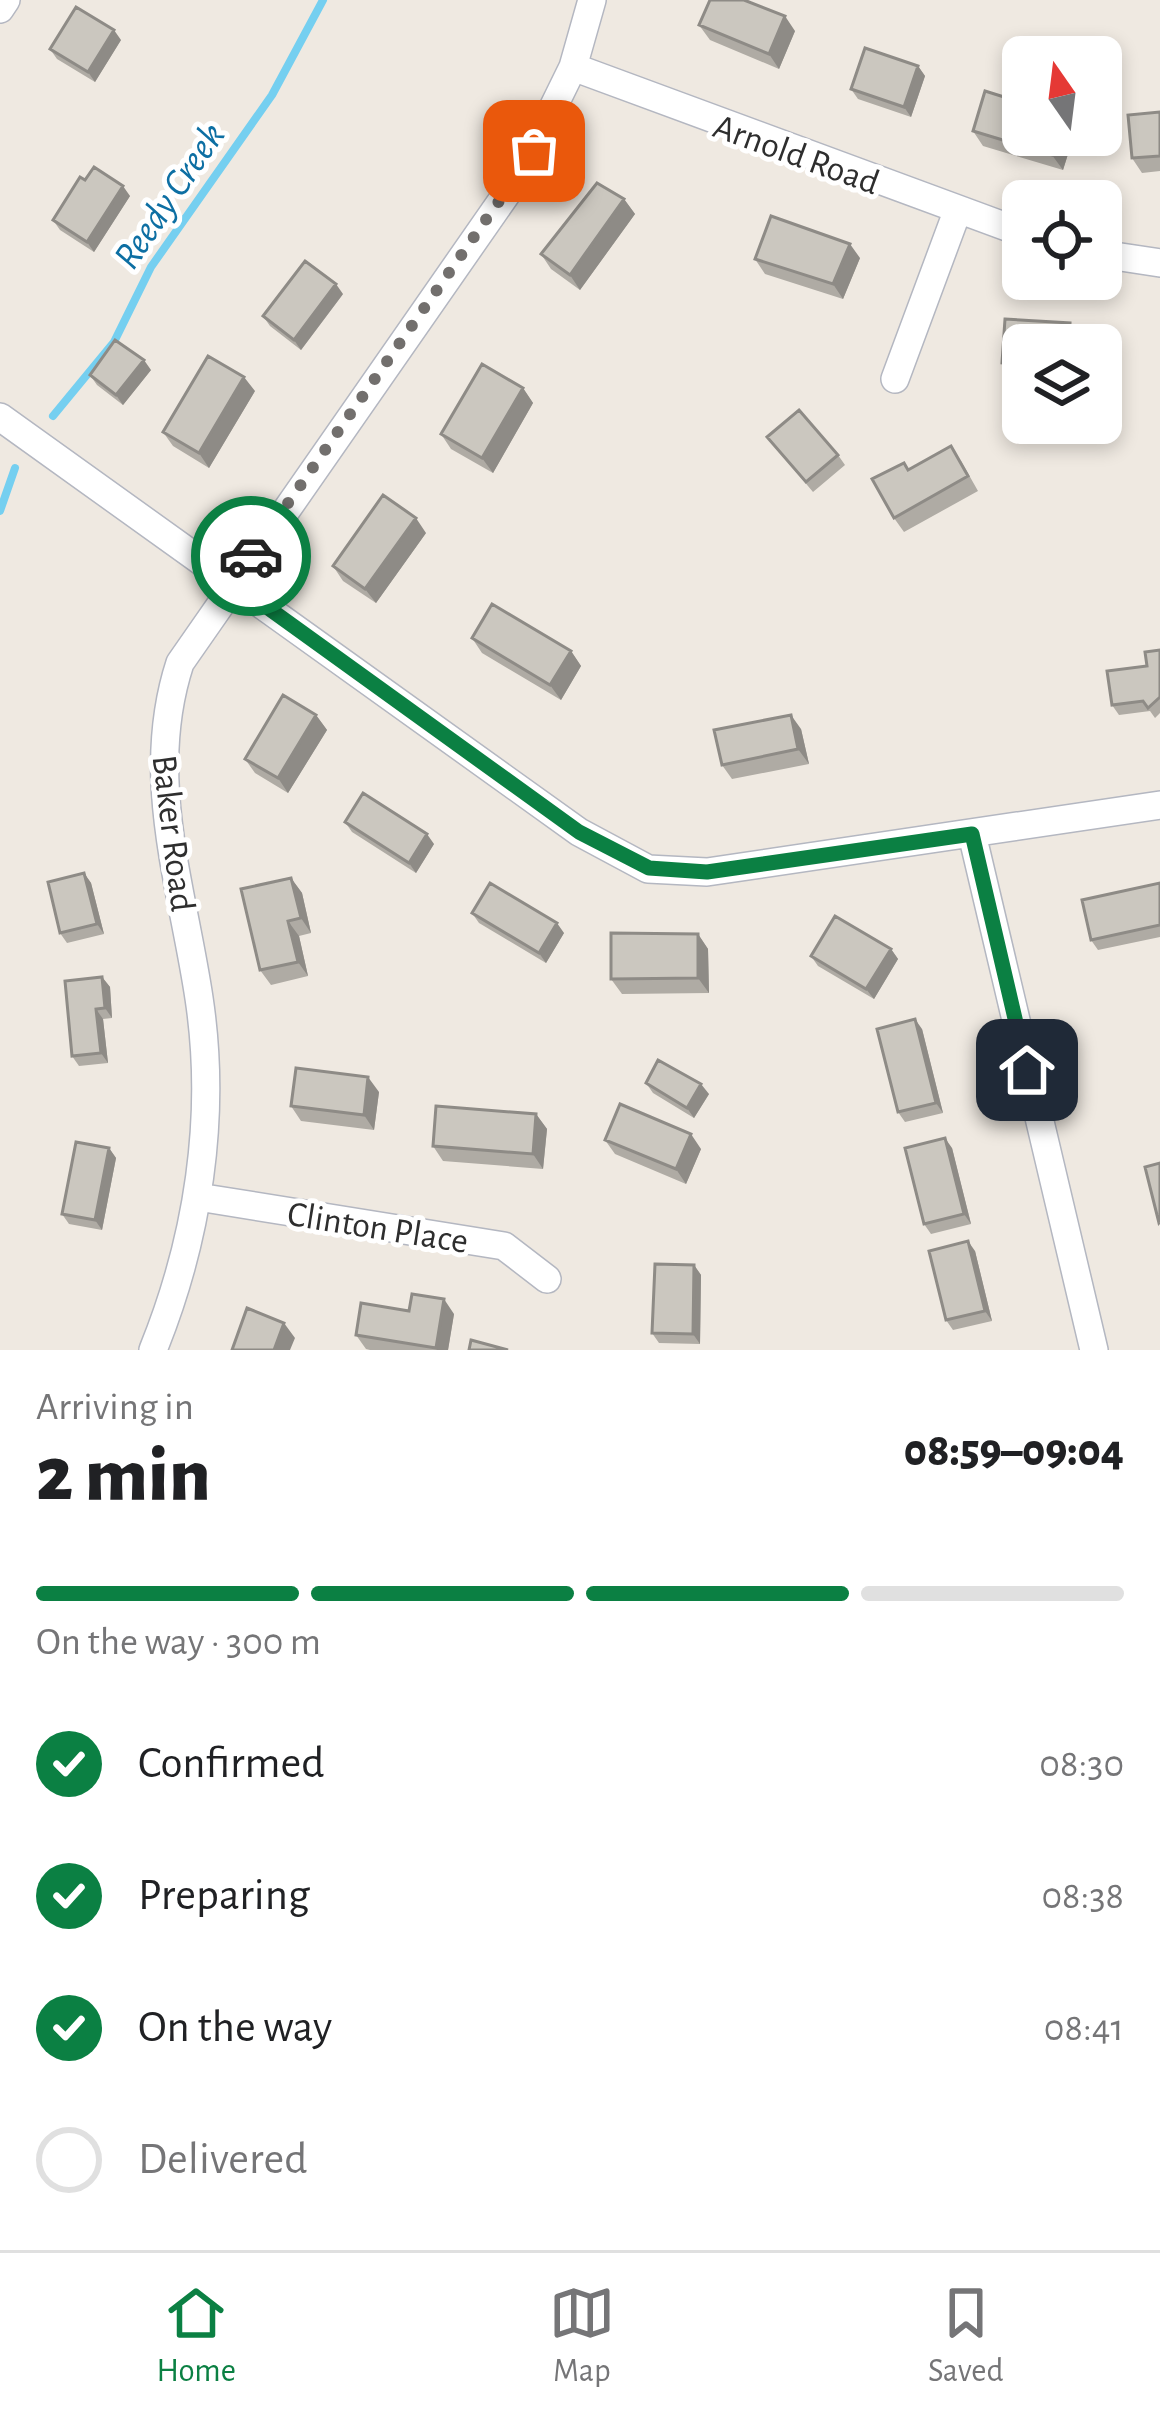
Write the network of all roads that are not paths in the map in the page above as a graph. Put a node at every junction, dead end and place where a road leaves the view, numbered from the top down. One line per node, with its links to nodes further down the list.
1 (6, 0): 3 (street)
2 (592, 0): 4 (street, Baker Road)
3 (0, 9)
4 (573, 68): 5 (street, Arnold Road); 11 (street, Baker Road)
5 (957, 212): 6 (street, Arnold Road); 9 (street)
6 (1002, 226)
7 (1122, 257): 8 (street)
8 (1160, 263)
9 (895, 379)
10 (0, 417): 11 (street)
11 (232, 582): 13 (street); 14 (street, Baker Road)
12 (1160, 806): 13 (street)
13 (972, 834): 17 (street)
14 (198, 1196): 15 (street, Clinton Place); 16 (street, Baker Road)
15 (547, 1279)
16 (153, 1350)
17 (1094, 1350)

